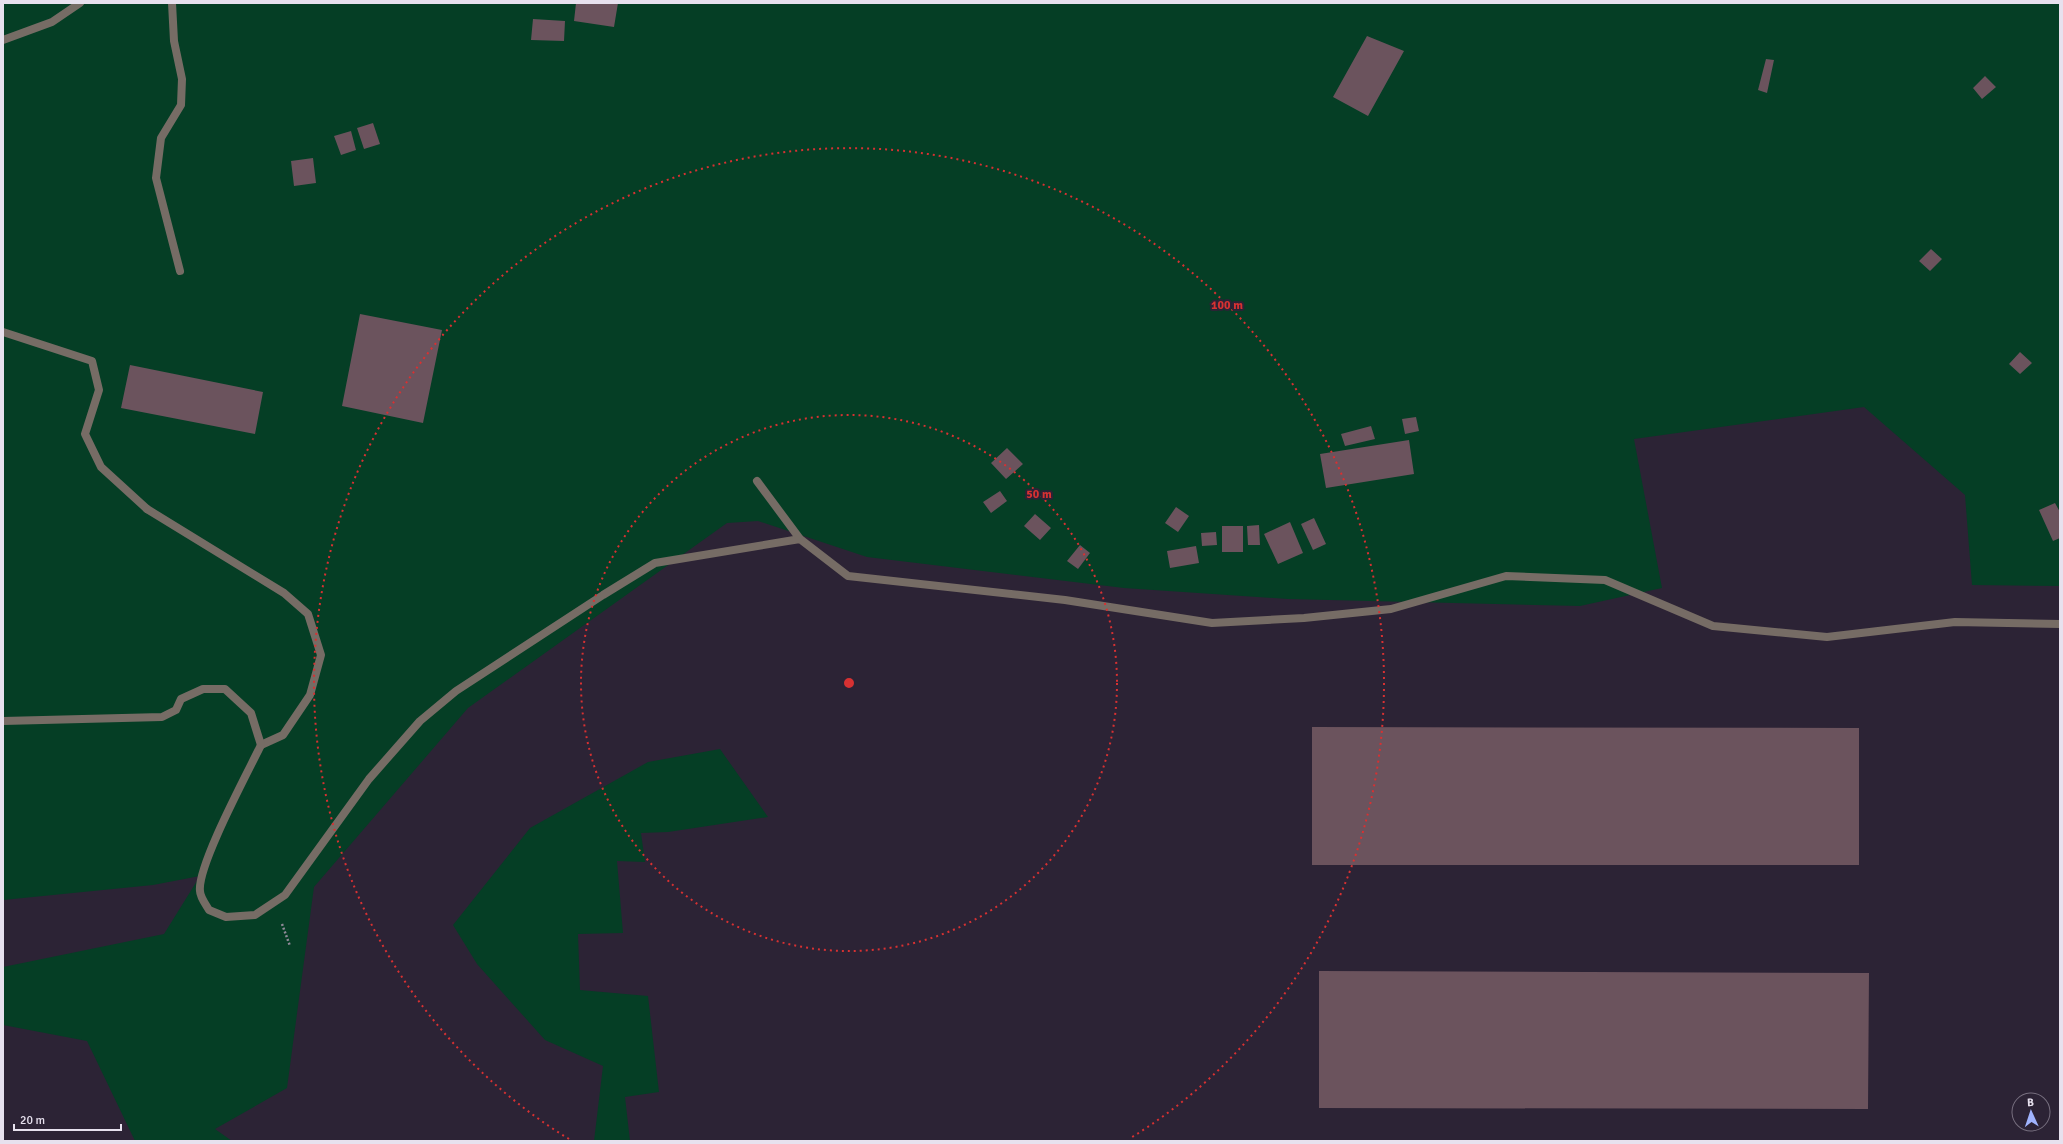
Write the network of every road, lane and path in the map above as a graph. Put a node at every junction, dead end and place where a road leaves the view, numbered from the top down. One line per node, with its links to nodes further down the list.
1 (80, 3): 3 (street)
2 (172, 3): 4 (street)
3 (3, 40)
4 (180, 271)
5 (3, 332): 10 (street)
6 (757, 481): 7 (street)
7 (800, 539): 8 (street); 10 (street)
8 (2060, 624)
9 (3, 721): 10 (street)
10 (261, 745)

